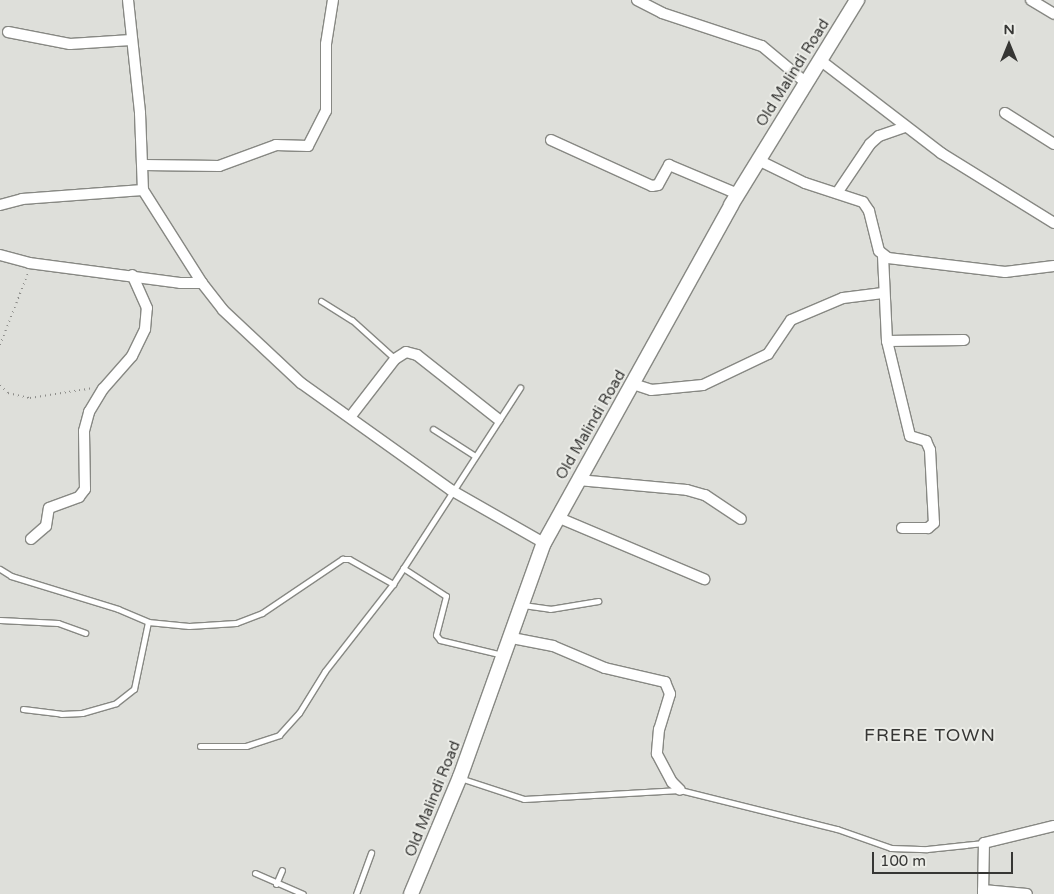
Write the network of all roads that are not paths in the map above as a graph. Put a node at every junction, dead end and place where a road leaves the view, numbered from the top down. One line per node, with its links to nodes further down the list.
1 (128, 0): 9 (street)
2 (333, 0): 17 (street)
3 (637, 0): 6 (street)
4 (857, 0): 10 (main road, Old Malindi Road)
5 (1031, 0): 7 (street)
6 (649, 3): 11 (street)
7 (1054, 14)
8 (8, 32): 9 (street)
9 (131, 40): 17 (street)
10 (820, 60): 11 (main road, Old Malindi Road); 13 (street)
11 (805, 82): 16 (main road, Old Malindi Road)
12 (1005, 113): 15 (street)
13 (905, 127): 19 (street); 22 (street)
14 (551, 140): 20 (street)
15 (1054, 144)
16 (758, 160): 19 (street); 20 (main road, Old Malindi Road)
17 (144, 165): 18 (street)
18 (143, 190): 21 (street); 27 (street)
19 (837, 193): 24 (street)
20 (738, 194): 33 (main road, Old Malindi Road)
21 (0, 205)
22 (1054, 223)
23 (0, 254): 26 (street)
24 (883, 256): 25 (street); 28 (street)
25 (1054, 266)
26 (132, 275): 27 (street); 44 (street)
27 (202, 283): 35 (street)
28 (883, 293): 31 (street); 33 (street)
29 (321, 301): 32 (lane)
30 (964, 340): 31 (street)
31 (887, 341): 43 (street)
32 (395, 359): 35 (street); 36 (street)
33 (633, 384): 39 (main road, Old Malindi Road)
34 (520, 388): 36 (lane)
35 (351, 416): 40 (street)
36 (498, 419): 38 (lane)
37 (432, 429): 38 (lane)
38 (474, 456): 40 (lane)
39 (578, 480): 41 (main road, Old Malindi Road); 42 (street)
40 (451, 490): 45 (street); 46 (lane)
41 (557, 517): 45 (main road, Old Malindi Road); 48 (street)
42 (741, 519)
43 (902, 528)
44 (31, 539)
45 (544, 543): 51 (main road, Old Malindi Road)
46 (403, 568): 49 (lane); 56 (lane)
47 (0, 569): 53 (lane)
48 (704, 580)
49 (393, 584): 53 (lane); 58 (lane)
50 (598, 601): 51 (lane)
51 (522, 605): 55 (main road, Old Malindi Road)
52 (0, 620): 54 (lane)
53 (148, 622): 57 (lane)
54 (85, 633)
55 (512, 638): 56 (main road, Old Malindi Road); 60 (street)
56 (506, 656): 59 (main road, Old Malindi Road)
57 (23, 709)
58 (200, 746)
59 (460, 777): 60 (lane); 70 (main road, Old Malindi Road)
60 (680, 790): 62 (lane)
61 (1054, 826): 62 (street)
62 (984, 843): 67 (street)
63 (371, 853): 69 (lane)
64 (282, 870): 66 (lane)
65 (255, 873): 66 (lane)
66 (276, 884): 68 (lane)
67 (983, 892): 71 (street)
68 (303, 894)
69 (356, 894)
70 (411, 894)
71 (1027, 894)

